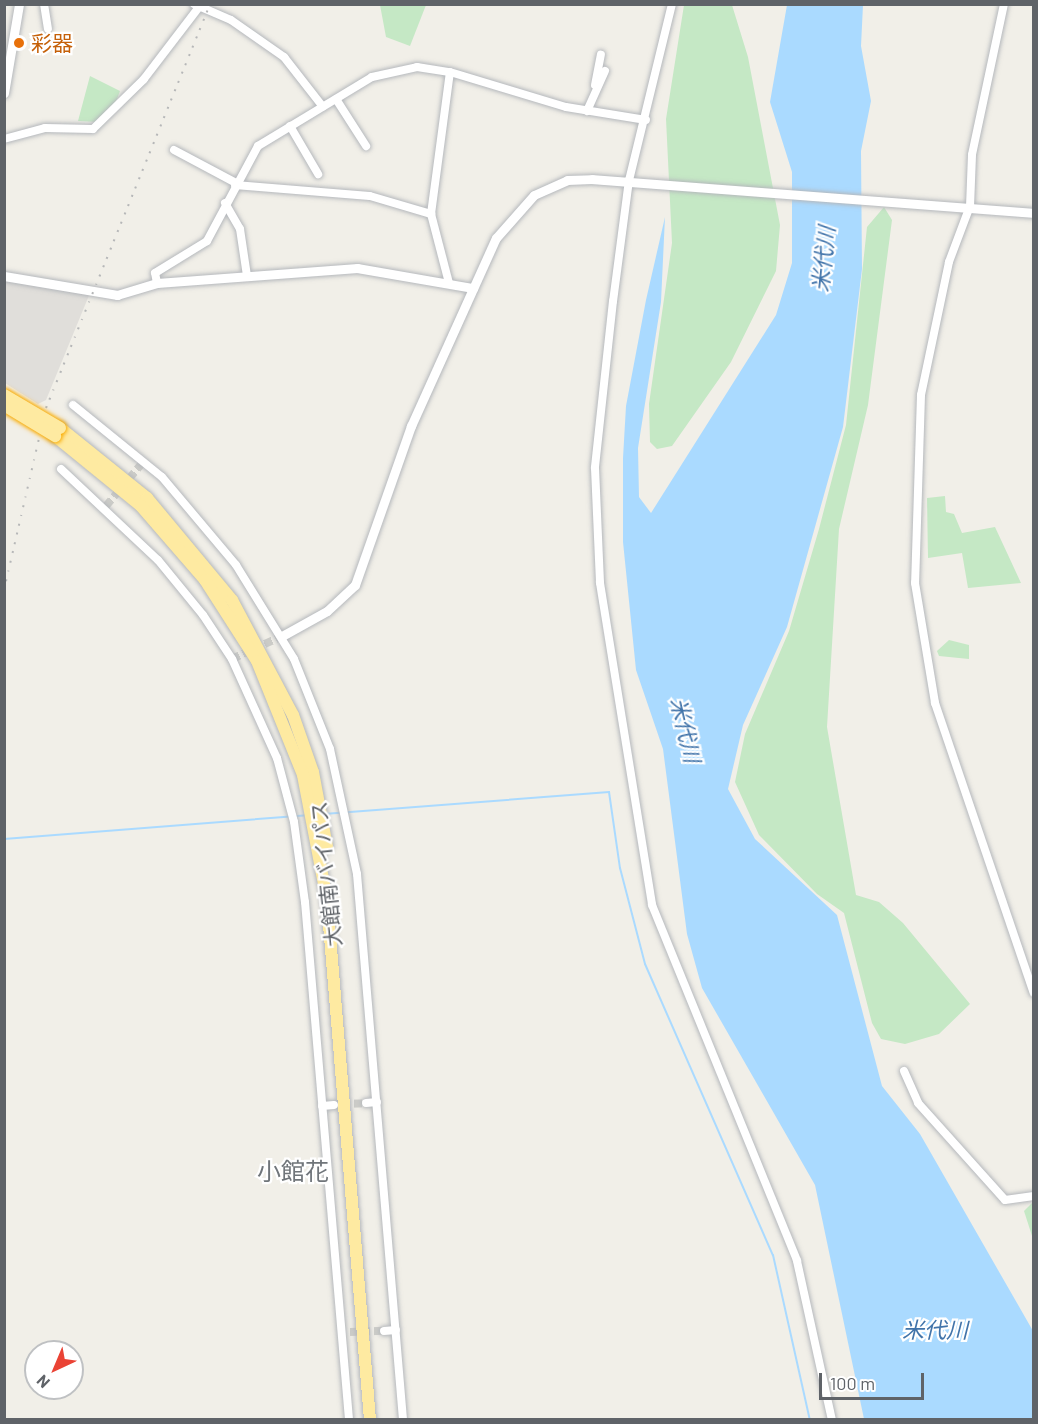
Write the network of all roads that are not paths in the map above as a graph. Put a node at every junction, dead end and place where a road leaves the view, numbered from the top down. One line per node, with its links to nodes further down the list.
1 (19, 4): 11 (street)
2 (44, 4): 6 (street)
3 (672, 4): 15 (street)
4 (1004, 4): 24 (street)
5 (197, 6): 13 (street); 17 (street)
6 (48, 29)
7 (601, 55): 10 (street)
8 (605, 71): 10 (street)
9 (450, 72): 12 (street); 14 (street); 26 (street)
10 (595, 87): 14 (street)
11 (4, 93)
12 (336, 99): 13 (street); 18 (street)
13 (322, 107): 16 (street)
14 (587, 111): 15 (street)
15 (646, 120): 21 (street)
16 (290, 126): 20 (street); 22 (street)
17 (4, 139)
18 (366, 146)
19 (174, 150): 22 (street)
20 (318, 174)
21 (634, 181): 24 (street); 31 (street); 50 (street)
22 (235, 184): 23 (street); 26 (street)
23 (225, 203): 28 (street); 29 (street)
24 (970, 206): 25 (street); 36 (street)
25 (1034, 213)
26 (431, 214): 30 (street)
27 (4, 276): 29 (street)
28 (248, 276): 29 (street); 30 (street)
29 (157, 283)
30 (449, 283): 31 (street)
31 (473, 288): 35 (street)
32 (6, 398): 48 (highway, 大館南バイパス, bridge)
33 (73, 405): 35 (street)
34 (62, 469): 41 (street)
35 (282, 636): 38 (street)
36 (1034, 993)
37 (904, 1071): 42 (street)
38 (377, 1102): 39 (street); 43 (street)
39 (366, 1103)
40 (334, 1105): 41 (street)
41 (322, 1106): 45 (street)
42 (1034, 1196)
43 (396, 1330): 44 (street); 49 (street)
44 (384, 1331)
45 (340, 1332): 46 (street); 47 (street)
46 (350, 1332)
47 (348, 1419)
48 (370, 1419)
49 (403, 1419)
50 (832, 1419)

